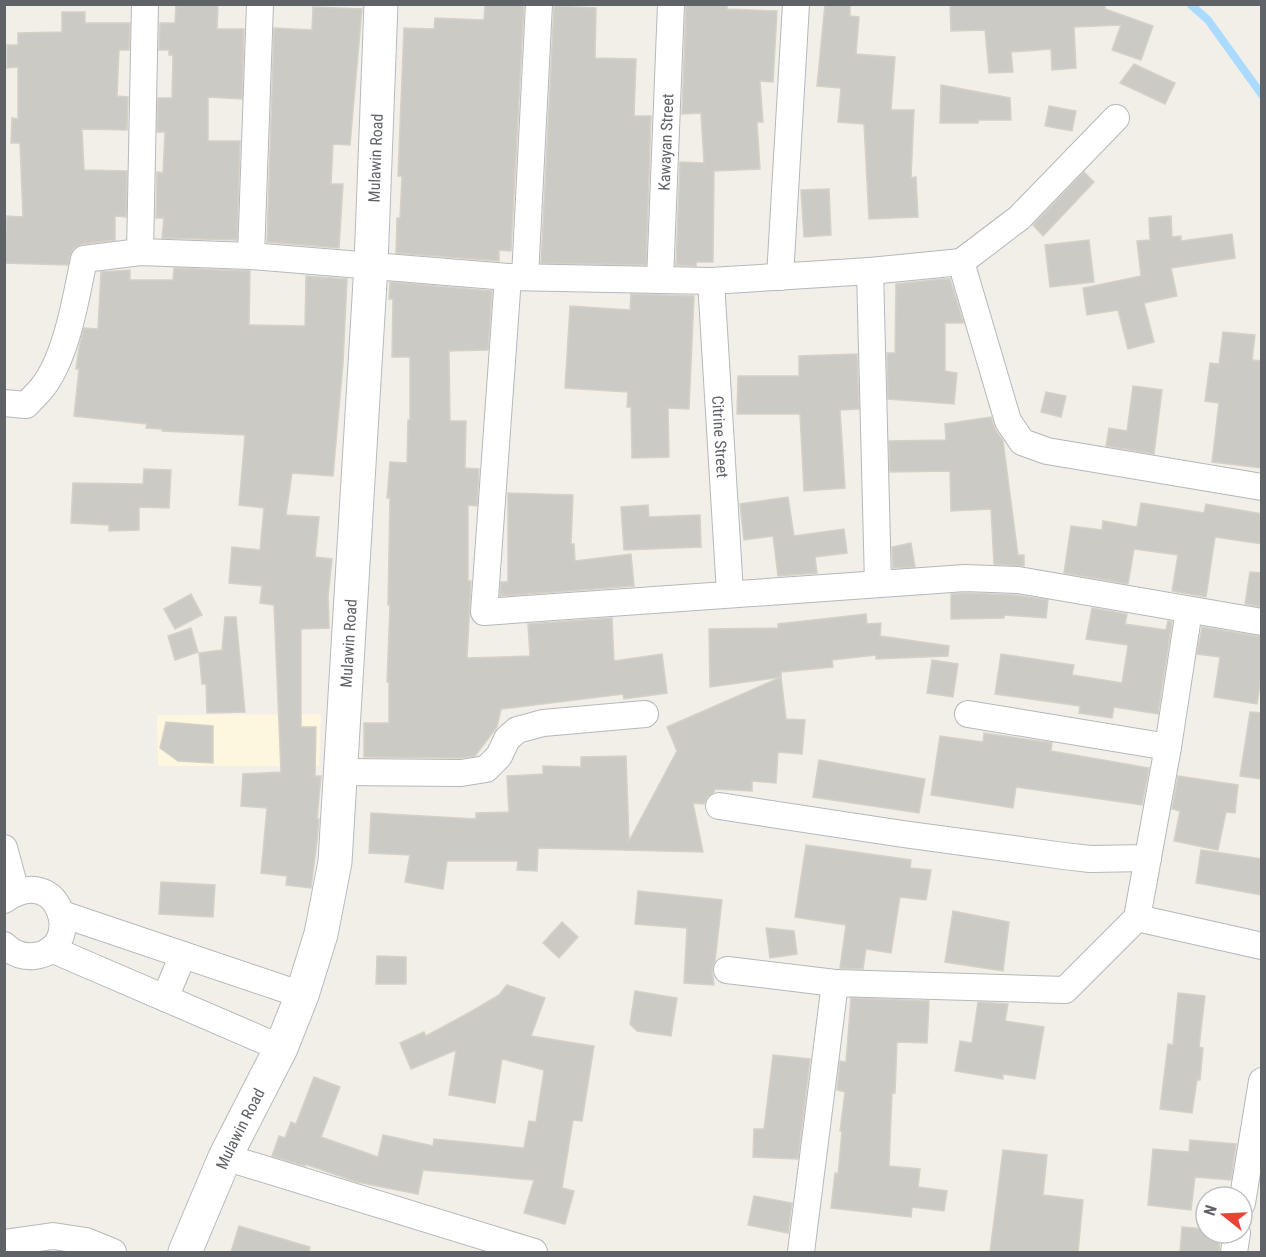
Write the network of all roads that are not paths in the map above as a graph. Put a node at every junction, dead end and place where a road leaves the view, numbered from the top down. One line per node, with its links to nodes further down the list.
1 (145, 4): 8 (street)
2 (260, 4): 9 (street)
3 (381, 4): 11 (main road, Mulawin Road)
4 (539, 4): 13 (street)
5 (671, 4): 15 (street, Kawayan Street)
6 (796, 4): 14 (street)
7 (1116, 118): 10 (street)
8 (140, 252): 9 (street); 17 (street)
9 (251, 256): 11 (street)
10 (961, 262): 12 (street); 18 (street)
11 (371, 265): 13 (street); 26 (main road, Mulawin Road)
12 (870, 271): 14 (street); 19 (street)
13 (517, 277): 15 (street); 20 (street)
14 (780, 277): 16 (street)
15 (660, 280): 16 (street)
16 (711, 280): 20 (street, Citrine Street)
17 (4, 403)
18 (1262, 487)
19 (878, 583): 20 (street); 21 (street)
20 (730, 593)
21 (1189, 610): 22 (street); 25 (street)
22 (1262, 621)
23 (645, 714): 26 (street)
24 (968, 714): 25 (street)
25 (1168, 747): 29 (street)
26 (339, 772): 39 (main road, Mulawin Road)
27 (719, 806): 29 (street)
28 (4, 848): 30 (street)
29 (1148, 858): 32 (street)
30 (10, 896): 31 (street)
31 (62, 914): 35 (street); 36 (street)
32 (1137, 918): 34 (street); 38 (street)
33 (4, 945): 35 (street)
34 (1262, 946)
35 (51, 949): 40 (street)
36 (183, 956): 39 (street); 40 (street)
37 (727, 970): 38 (street)
38 (835, 983): 49 (street)
39 (302, 995): 41 (main road, Mulawin Road)
40 (165, 998): 41 (street)
41 (281, 1048): 43 (main road, Mulawin Road)
42 (1261, 1085): 44 (street)
43 (225, 1157): 47 (main road, Mulawin Road); 48 (street)
44 (1245, 1185)
45 (5, 1244): 46 (street)
46 (113, 1252)
47 (185, 1252)
48 (534, 1252)
49 (801, 1252)

